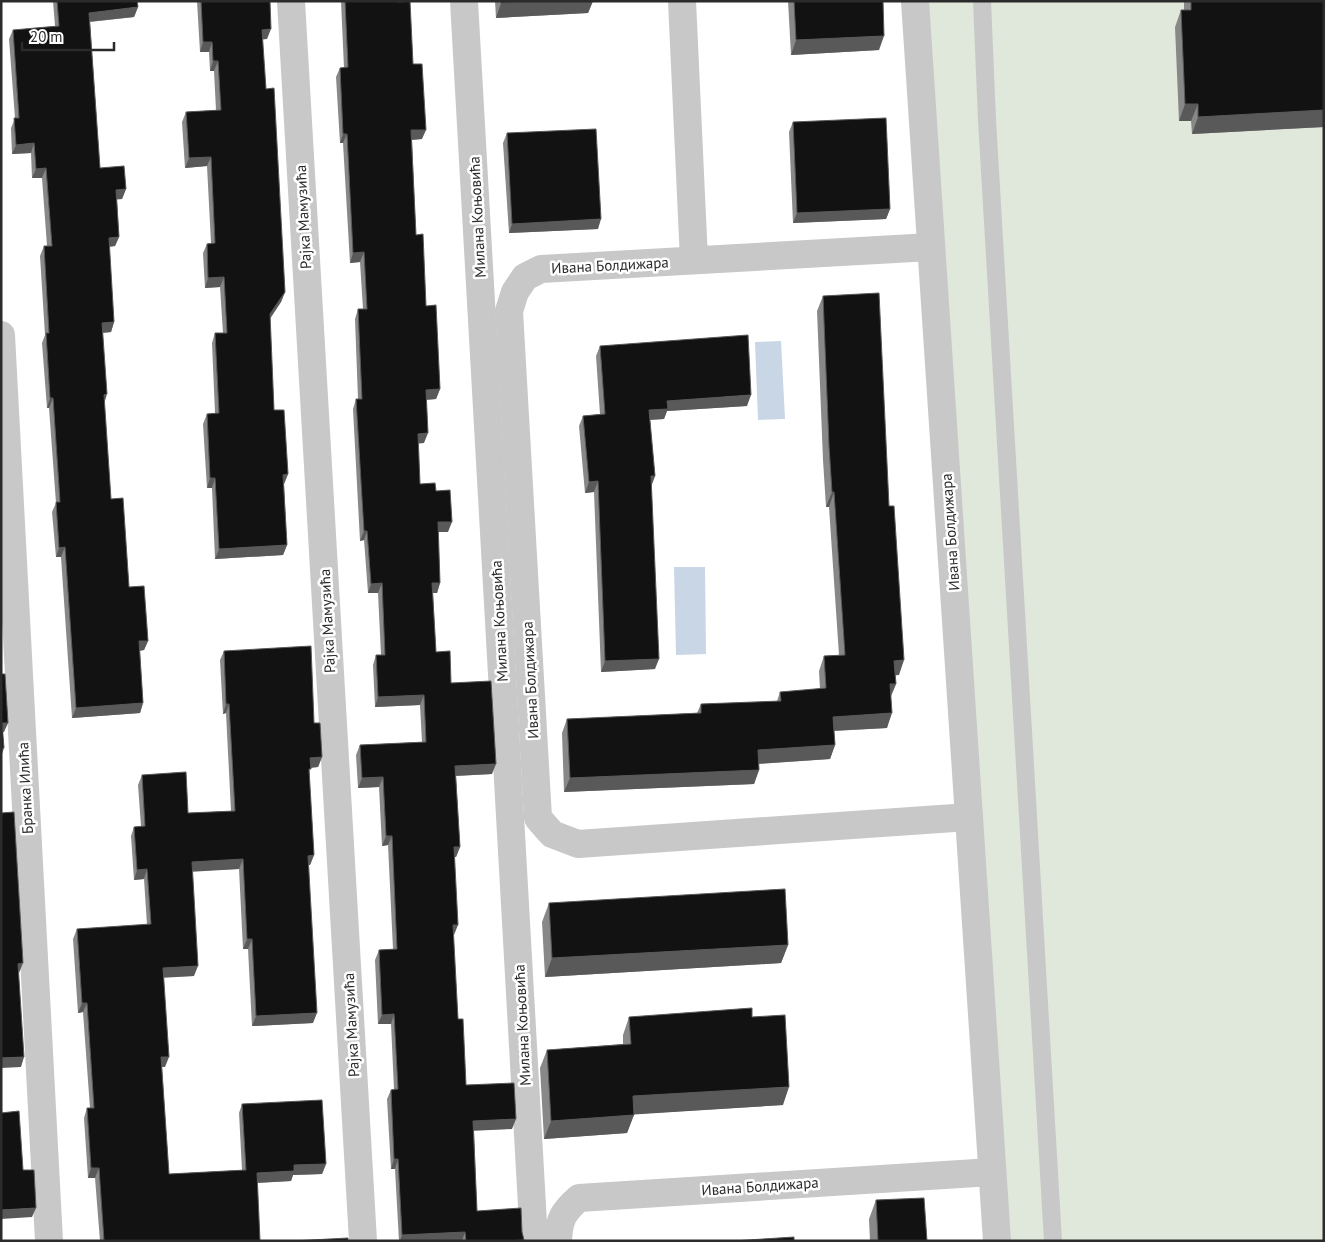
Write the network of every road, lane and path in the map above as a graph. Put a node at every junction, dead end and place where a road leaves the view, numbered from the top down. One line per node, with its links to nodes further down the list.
1 (291, 1): 12 (street, Рајка Мамузића)
2 (464, 1): 13 (street, Милана Коњовића)
3 (682, 1): 7 (street)
4 (915, 1): 6 (street, Ивана Болдижара)
5 (982, 1): 16 (lane)
6 (931, 247): 7 (street, Ивана Болдижара); 9 (street, Ивана Болдижара)
7 (694, 260): 9 (street, Ивана Болдижара)
8 (1, 335): 11 (street, Бранка Илића)
9 (969, 817): 10 (street, Ивана Болдижара)
10 (992, 1172): 14 (street, Ивана Болдижара); 15 (street, Ивана Болдижара)
11 (49, 1241)
12 (363, 1241)
13 (534, 1241)
14 (558, 1241)
15 (997, 1241)
16 (1054, 1241)

